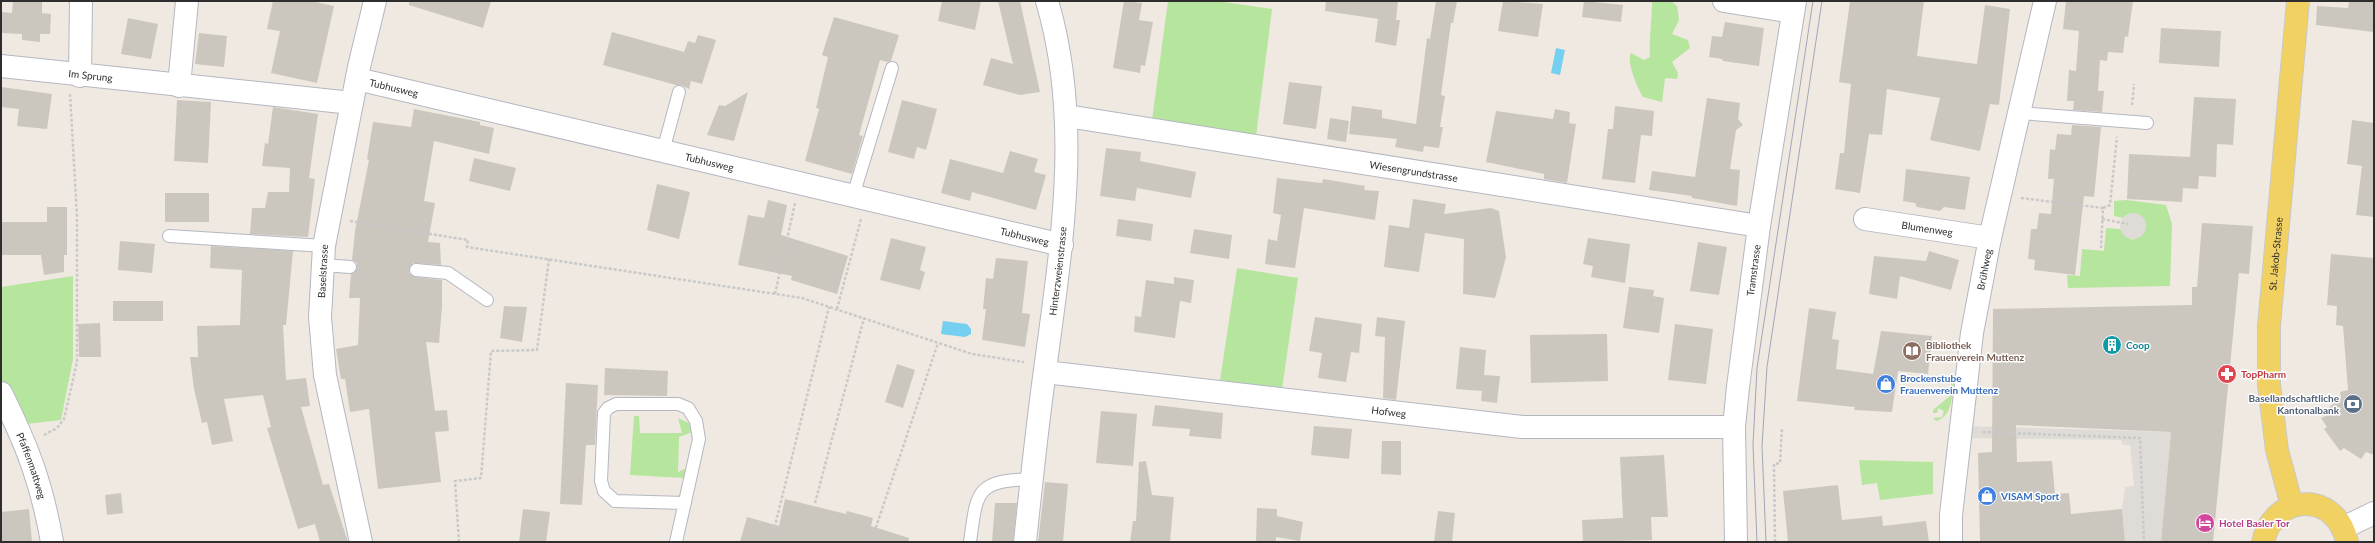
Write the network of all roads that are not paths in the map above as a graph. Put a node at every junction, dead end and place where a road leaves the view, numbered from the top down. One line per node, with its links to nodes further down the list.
1 (82, 1): 11 (street)
2 (187, 1): 13 (street)
3 (375, 1): 12 (street, Baselstrasse)
4 (1047, 1): 17 (street, Hinterzweienstrasse)
5 (1724, 1): 8 (street)
6 (2045, 1): 16 (street, Brühlweg)
7 (2298, 1): 35 (main road, St. Jakob-Strasse)
8 (1794, 6): 22 (street, Tramstrasse)
9 (1, 66): 11 (street, Im Sprung)
10 (892, 68): 20 (lane)
11 (80, 76): 13 (street, Im Sprung)
12 (357, 79): 15 (street, Baselstrasse); 19 (street, Tubhusweg)
13 (179, 86): 15 (street, Im Sprung)
14 (680, 92): 19 (lane)
15 (352, 104): 26 (street, Baselstrasse)
16 (2020, 113): 18 (lane); 24 (street, Brühlweg)
17 (1068, 116): 22 (street, Wiesengrundstrasse); 25 (street, Hinterzweienstrasse)
18 (2147, 123)
19 (663, 151): 20 (street, Tubhusweg)
20 (860, 197): 25 (street, Tubhusweg)
21 (1865, 219): 24 (street, Blumenweg)
22 (1759, 226): 32 (street, Tramstrasse)
23 (169, 236): 26 (lane)
24 (1990, 238): 44 (street, Brühlweg)
25 (1062, 245): 30 (street, Hinterzweienstrasse)
26 (324, 256): 27 (lane); 39 (street, Baselstrasse)
27 (350, 267)
28 (416, 270): 29 (lane)
29 (487, 300)
30 (1045, 368): 32 (street, Hofweg); 33 (street, Hinterzweienstrasse)
31 (1, 393): 38 (street, Pfaffenmattweg)
32 (1734, 427): 43 (street, Tramstrasse)
33 (1032, 479): 41 (lane); 42 (street, Hinterzweienstrasse)
34 (685, 503): 34 (lane); 40 (lane)
35 (2292, 506): 37 (main road); 45 (main road)
36 (2374, 513): 37 (street)
37 (2345, 535)
38 (52, 542)
39 (361, 542)
40 (676, 542)
41 (970, 542)
42 (1025, 542)
43 (1736, 542)
44 (1951, 542)
45 (2263, 542)

